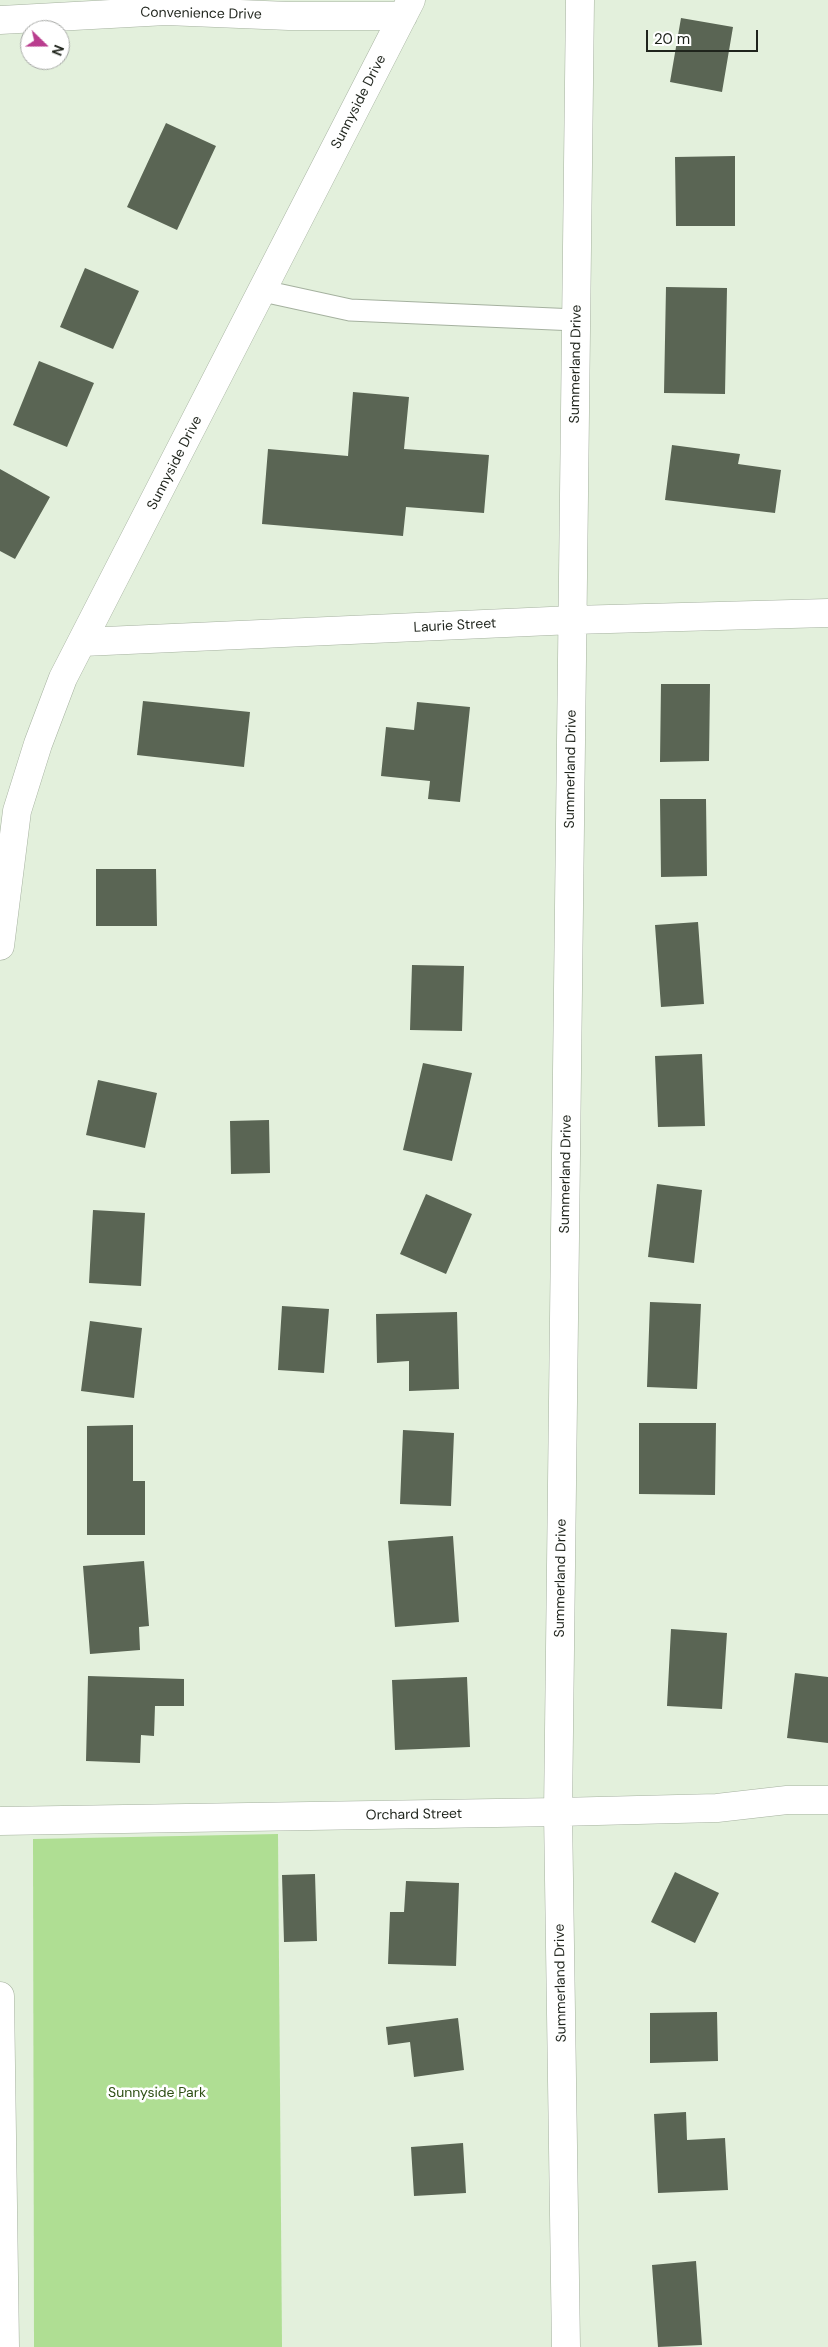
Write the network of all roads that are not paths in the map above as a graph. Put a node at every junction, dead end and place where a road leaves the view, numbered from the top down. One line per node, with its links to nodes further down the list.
1 (580, 0): 5 (street, Summerland Drive)
2 (407, 8): 3 (street, Convenience Drive); 4 (street, Sunnyside Drive)
3 (0, 20)
4 (263, 291): 5 (lane); 8 (street, Sunnyside Drive)
5 (576, 320): 7 (street, Summerland Drive)
6 (828, 613): 7 (street, Laurie Street)
7 (573, 620): 8 (street, Laurie Street); 11 (street, Summerland Drive)
8 (83, 642): 9 (street, Sunnyside Drive)
9 (0, 946)
10 (828, 1800): 11 (street, Orchard Street)
11 (558, 1812): 12 (street, Orchard Street); 15 (street, Summerland Drive)
12 (0, 1821)
13 (0, 1996): 14 (street)
14 (5, 2347)
15 (566, 2347)

